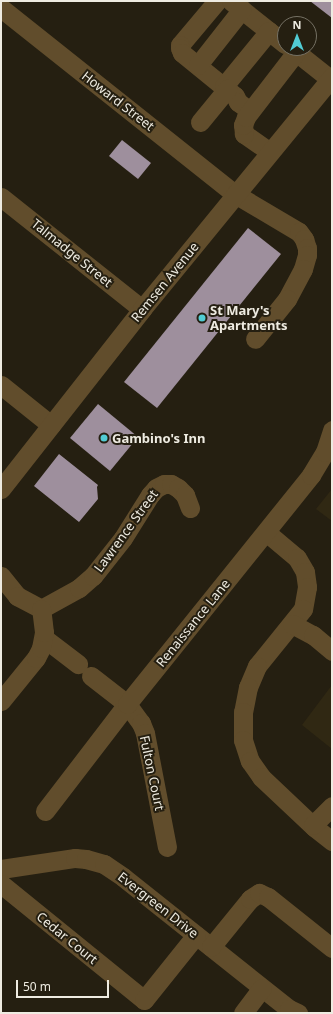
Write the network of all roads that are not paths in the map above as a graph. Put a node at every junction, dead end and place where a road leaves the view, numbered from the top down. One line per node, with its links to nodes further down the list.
1 (217, 1): 8 (street)
2 (238, 4): 4 (street); 8 (street)
3 (1, 8): 14 (street, Howard Street)
4 (269, 31): 5 (street); 10 (street)
5 (277, 37)
6 (285, 56): 11 (street)
7 (301, 56): 9 (street)
8 (198, 65): 10 (street)
9 (331, 78): 13 (street, Remsen Avenue)
10 (226, 88): 11 (street); 12 (street)
11 (250, 111): 13 (street)
12 (200, 122)
13 (270, 152): 14 (street, Remsen Avenue)
14 (235, 194): 16 (street, Remsen Avenue); 17 (street, Howard Street)
15 (1, 197): 16 (street, Talmadge Street)
16 (142, 309): 19 (street, Remsen Avenue)
17 (255, 339)
18 (1, 385): 19 (street)
19 (51, 426): 21 (street, Remsen Avenue)
20 (332, 430): 23 (street, Renaissance Lane)
21 (1, 489)
22 (190, 508): 25 (street, Lawrence Street)
23 (266, 532): 26 (street); 30 (street, Renaissance Lane)
24 (1, 576): 25 (street)
25 (41, 609): 27 (street)
26 (292, 624): 28 (street); 33 (street)
27 (44, 638): 29 (street); 30 (street, Fulton Court)
28 (332, 651)
29 (1, 701)
30 (127, 704): 32 (street, Renaissance Lane); 35 (street, Fulton Court)
31 (332, 806): 33 (street)
32 (45, 811)
33 (313, 825): 34 (street)
34 (332, 841)
35 (167, 847)
36 (1, 869): 38 (street, Evergreen Drive)
37 (1, 884): 38 (street, Cedar Court)
38 (196, 935): 39 (street, Evergreen Drive)
39 (211, 947): 40 (street); 41 (street, Evergreen Drive)
40 (332, 948)
41 (262, 988): 42 (street, Evergreen Drive); 43 (street)
42 (292, 1012)
43 (242, 1013)

